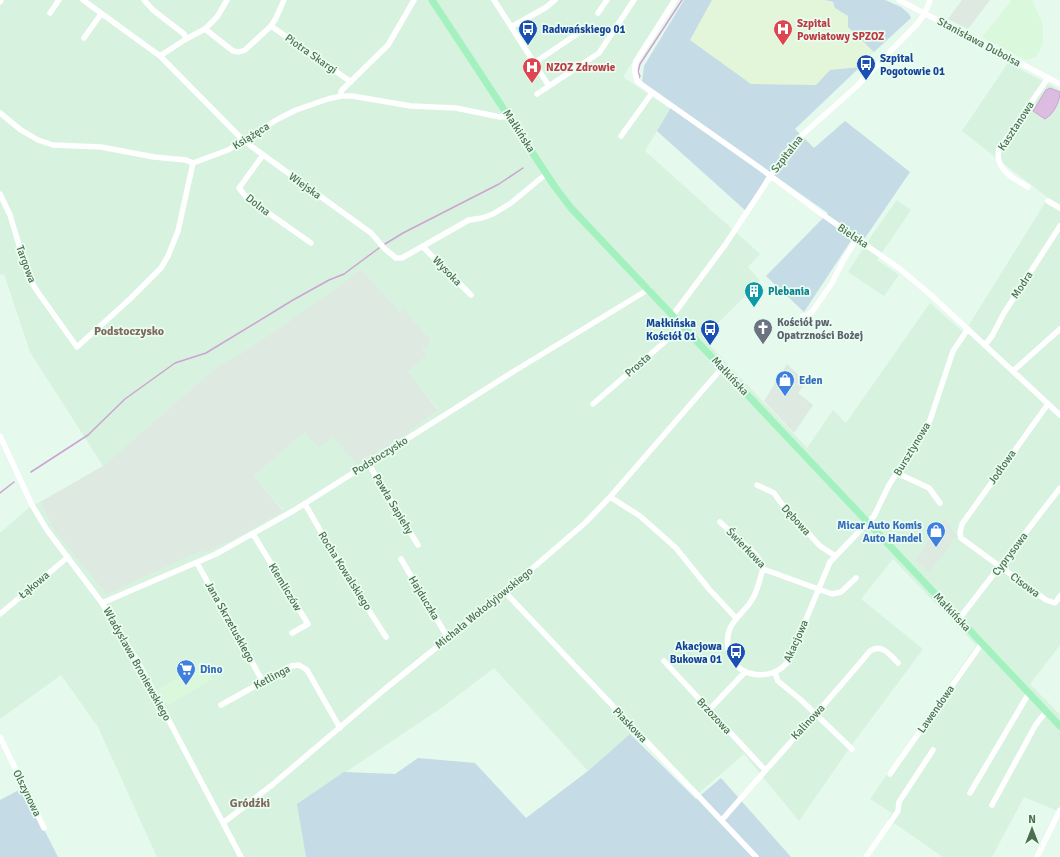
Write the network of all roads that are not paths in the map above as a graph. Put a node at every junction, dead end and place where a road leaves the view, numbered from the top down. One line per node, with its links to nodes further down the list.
1 (59, 0): 15 (street)
2 (83, 0): 18 (street, Wiejska)
3 (227, 0): 21 (street)
4 (284, 0): 19 (street)
5 (414, 0): 28 (street)
6 (432, 0): 35 (main road, Małkińska)
7 (494, 0): 20 (street)
8 (555, 0): 20 (street)
9 (607, 0): 16 (street)
10 (634, 0): 30 (street)
11 (675, 0): 31 (street, Bielska)
12 (899, 0): 17 (street, Stanisława Duboisa)
13 (930, 0): 17 (street, Szpitalna)
14 (148, 1): 24 (street)
15 (50, 13)
16 (598, 13)
17 (925, 13): 27 (street, Stanisława Duboisa); 41 (street, Szpitalna)
18 (101, 14): 23 (street); 25 (street, Wiejska)
19 (271, 26): 21 (street); 28 (street, Piotra Skargi)
20 (511, 27): 26 (street)
21 (206, 29): 24 (street)
22 (583, 30): 26 (street)
23 (84, 38)
24 (186, 39): 25 (street)
25 (160, 56): 37 (street, Wiejska)
26 (534, 63): 30 (street)
27 (1048, 78): 29 (street, Stanisława Duboisa); 42 (street, Kasztanowa)
28 (351, 82): 33 (street)
29 (1060, 84)
30 (549, 86): 32 (street)
31 (652, 93): 36 (street); 41 (street, Bielska)
32 (537, 94)
33 (341, 96): 35 (street, Książęca); 37 (street, Książęca)
34 (0, 113): 39 (street)
35 (508, 116): 40 (main road, Małkińska)
36 (621, 136)
37 (244, 141): 38 (street, Wiejska); 39 (street, Książęca)
38 (263, 155): 48 (street, Dolna); 49 (street, Wiejska)
39 (193, 163): 43 (street, Targowa)
40 (546, 174): 49 (street, Wiejska); 50 (main road, Małkińska)
41 (770, 176): 47 (street, Bielska); 52 (street, Szpitalna)
42 (1028, 187)
43 (0, 194)
44 (1048, 200): 45 (street)
45 (1060, 208)
46 (1060, 226): 57 (street, Modra)
47 (857, 238): 53 (street); 55 (street, Bielska)
48 (311, 243)
49 (423, 247): 51 (street, Wysoka)
50 (649, 290): 52 (main road, Małkińska); 64 (street, Podstoczysko)
51 (471, 296)
52 (673, 315): 54 (main road, Małkińska)
53 (802, 316)
54 (683, 326): 58 (main road, Małkińska); 60 (street, Prosta)
55 (968, 329): 57 (street, Bielska); 65 (street, Bursztynowa)
56 (1060, 329): 59 (street)
57 (985, 345): 59 (street, Bielska)
58 (722, 368): 68 (street, Michała Wołodyjowskiego); 72 (main road, Małkińska)
59 (1013, 371): 61 (street, Bielska)
60 (594, 404)
61 (1048, 404): 62 (street, Bielska); 73 (street, Jodłowa)
62 (1060, 416)
63 (0, 436): 77 (street, Władysława Broniewskiego)
64 (368, 464): 70 (street, Podstoczysko); 75 (street, Pawła Sapiehy)
65 (897, 473): 69 (street); 72 (street, Bursztynowa)
66 (757, 486): 76 (street, Dębowa)
67 (1060, 488): 80 (street, Cyprysowa)
68 (610, 497): 84 (street, Michała Wołodyjowskiego); 88 (street)
69 (940, 503)
70 (304, 504): 74 (street, Podstoczysko); 91 (street, Rocha Kowalskiego)
71 (720, 522): 81 (street, Świerkowa)
72 (868, 522): 76 (street, Akacjowa); 89 (main road, Małkińska)
73 (960, 533): 80 (street, Cisowa)
74 (253, 534): 79 (street, Podstoczysko); 90 (street, Kiemliczów)
75 (418, 545)
76 (834, 555): 83 (street, Akacjowa)
77 (68, 557): 86 (street, Władysława Broniewskiego); 87 (street, Łąkowa)
78 (400, 559): 92 (street, Hajduczka)
79 (197, 563): 86 (street, Podstoczysko); 98 (street, Jana Skrzetuskiego)
80 (1000, 566): 85 (street, Cisowa); 89 (street, Cyprysowa)
81 (764, 569): 83 (street, Świerkowa); 88 (street)
82 (856, 578): 83 (street, Świerkowa)
83 (818, 589): 97 (street, Akacjowa)
84 (505, 592): 92 (street, Michała Wołodyjowskiego); 114 (street, Piaskowa)
85 (1060, 596)
86 (102, 603): 115 (street, Władysława Broniewskiego)
87 (0, 614)
88 (736, 618): 96 (street)
89 (959, 619): 93 (main road, Małkińska)
90 (292, 633)
91 (386, 637)
92 (448, 638): 105 (street, Michała Wołodyjowskiego)
93 (982, 643): 99 (main road, Małkińska); 110 (street, Lawendowa)
94 (664, 661): 101 (street, Brzozowa)
95 (898, 663): 103 (street, Kalinowa)
96 (745, 672): 97 (street, Akacjowa); 101 (street)
97 (775, 673): 103 (street)
98 (263, 682): 100 (street, Ketlinga); 105 (street, Ketlinga)
99 (1029, 693): 102 (main road, Małkińska); 111 (street)
100 (221, 705)
101 (709, 710): 109 (street, Brzozowa)
102 (1046, 712): 104 (main road, Małkińska); 112 (street)
103 (815, 715): 107 (street); 109 (street, Kalinowa)
104 (1060, 726)
105 (340, 728): 115 (street, Michała Wołodyjowskiego)
106 (0, 737): 116 (street, Olszynowa)
107 (852, 749)
108 (933, 750): 119 (street)
109 (765, 770): 114 (street, Kalinowa)
110 (890, 774)
111 (970, 793)
112 (992, 805)
113 (1060, 810): 120 (street)
114 (722, 820): 118 (street, Piaskowa)
115 (223, 823): 117 (street, Władysława Broniewskiego)
116 (44, 828)
117 (241, 857)
118 (756, 857)
119 (866, 857)
120 (1037, 857)

